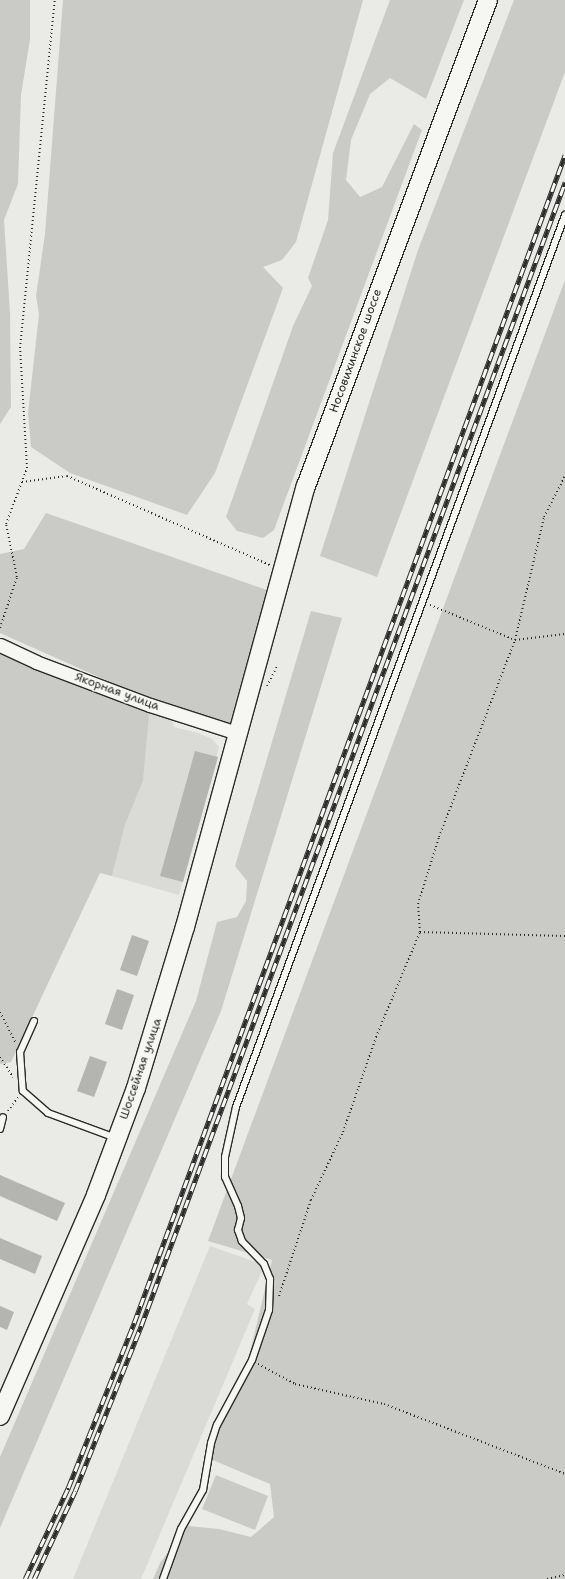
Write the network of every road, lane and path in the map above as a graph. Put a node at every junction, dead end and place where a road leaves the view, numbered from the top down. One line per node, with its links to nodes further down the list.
1 (55, 0): 5 (path)
2 (488, 0): 6 (main road, Носовихинское шоссе)
3 (565, 215): 7 (lane)
4 (565, 476): 10 (path)
5 (22, 482): 6 (path); 8 (path)
6 (282, 571): 12 (main road, Носовихинское шоссе)
7 (422, 601): 10 (path); 24 (lane)
8 (0, 628)
9 (565, 634): 10 (path)
10 (515, 640): 14 (path)
11 (0, 645): 13 (street, Якорная улица)
12 (244, 709): 13 (main road, Шоссейная улица)
13 (237, 733): 23 (main road, Шоссейная улица)
14 (420, 932): 15 (path); 24 (path)
15 (565, 936)
16 (0, 1012): 18 (path)
17 (34, 1021): 18 (lane)
18 (20, 1052): 20 (lane)
19 (0, 1057): 20 (path)
20 (22, 1091): 21 (path); 23 (lane)
21 (3, 1116): 22 (lane)
22 (0, 1129)
23 (117, 1139): 26 (main road, Шоссейная улица)
24 (269, 1310): 25 (lane)
25 (252, 1360): 27 (path); 29 (lane)
26 (0, 1416)
27 (565, 1474)
28 (565, 1575): 30 (path)
29 (163, 1579)
30 (547, 1579)

